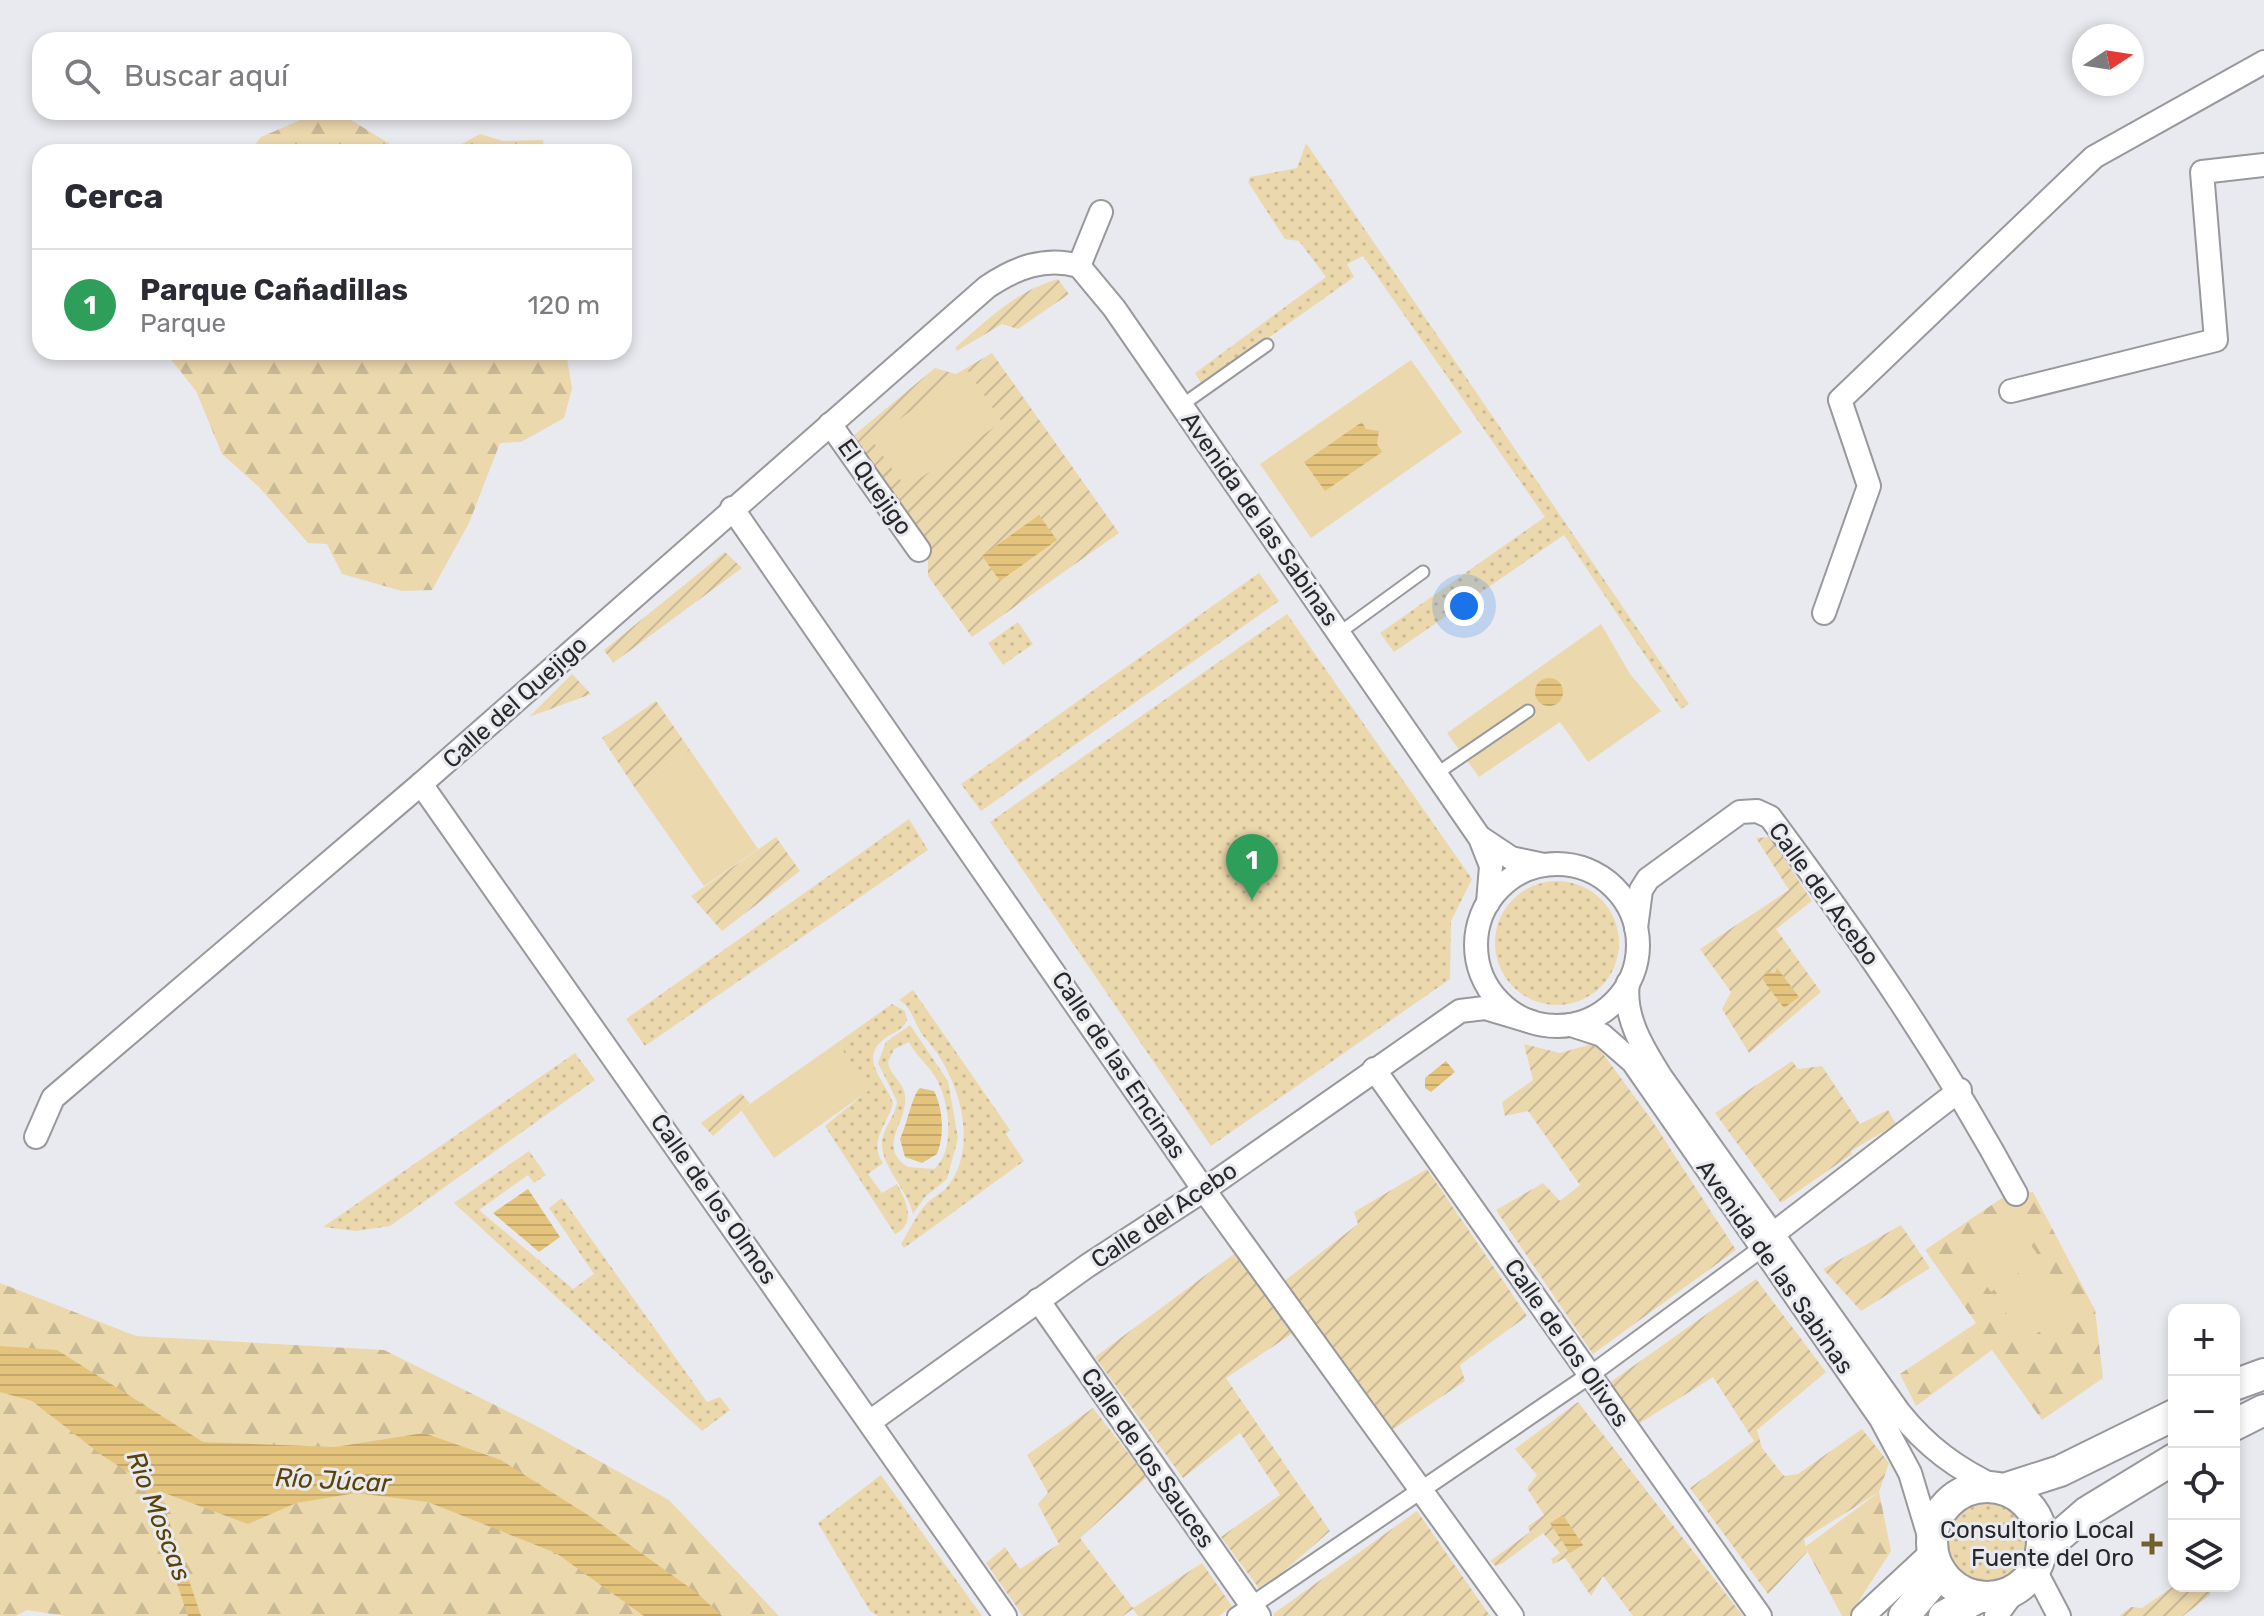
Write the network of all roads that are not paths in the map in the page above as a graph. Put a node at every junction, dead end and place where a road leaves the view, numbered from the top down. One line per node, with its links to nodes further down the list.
1 (2264, 62): 12 (street)
2 (2264, 165): 6 (street)
3 (1101, 212): 4 (street)
4 (1079, 266): 7 (street, Avenida de las Sabinas); 8 (street, Calle del Quejigo)
5 (1267, 345): 7 (lane)
6 (2011, 391)
7 (1182, 405): 13 (street, Avenida de las Sabinas)
8 (830, 424): 9 (street, Calle del Quejigo); 10 (street, El Quejigo)
9 (732, 508): 16 (street, Calle del Quejigo); 31 (street, Calle de las Encinas)
10 (919, 550)
11 (1423, 572): 13 (lane)
12 (1824, 613)
13 (1339, 633): 15 (street, Avenida de las Sabinas)
14 (1528, 711): 15 (lane)
15 (1436, 774): 17 (street, Avenida de las Sabinas)
16 (421, 784): 30 (street, Calle del Quejigo); 40 (street, Calle de los Olmos)
17 (1480, 838): 18 (street, Avenida de las Sabinas); 21 (street, Avenida de las Sabinas)
18 (1546, 865): 19 (street); 21 (street)
19 (1594, 873): 20 (street); 22 (street)
20 (1648, 879): 22 (street); 29 (street, Calle del Acebo)
21 (1488, 903): 23 (street)
22 (1636, 928): 24 (street)
23 (1477, 959): 25 (street); 26 (street)
24 (1628, 983): 27 (street); 33 (street, Avenida de las Sabinas)
25 (1460, 1011): 26 (street); 28 (street, Calle del Acebo)
26 (1532, 1022): 27 (street)
27 (1571, 1025): 33 (street, Avenida de las Sabinas)
28 (1374, 1069): 31 (street, Calle del Acebo); 36 (street, Calle de los Olivos)
29 (1960, 1090): 32 (street, Calle del Acebo); 33 (street)
30 (36, 1137)
31 (1204, 1190): 34 (street, Calle del Acebo); 44 (street, Calle de las Encinas)
32 (2016, 1194)
33 (1767, 1241): 36 (street); 43 (street, Avenida de las Sabinas); 45 (street, Avenida de las Sabinas)
34 (1038, 1300): 40 (street, Calle del Acebo); 48 (street, Calle de los Sauces)
35 (2264, 1374): 37 (main road)
36 (1590, 1375): 44 (street); 51 (street, Calle de los Olivos)
37 (2240, 1383)
38 (2264, 1410): 41 (main road)
39 (2168, 1418): 43 (main road)
40 (871, 1421): 49 (street, Calle de los Olmos)
41 (2240, 1422)
42 (2168, 1463): 46 (main road)
43 (2001, 1488): 45 (main road); 46 (main road)
44 (1422, 1489): 48 (street); 50 (street, Calle de las Encinas)
45 (1935, 1556): 47 (main road); 52 (street); 53 (main road)
46 (2031, 1570): 47 (main road); 55 (street)
47 (1988, 1606): 54 (main road)
48 (1249, 1612)
49 (1005, 1616)
50 (1512, 1616)
51 (1760, 1616)
52 (1863, 1616)
53 (1904, 1616)
54 (1944, 1616)
55 (2059, 1616)

